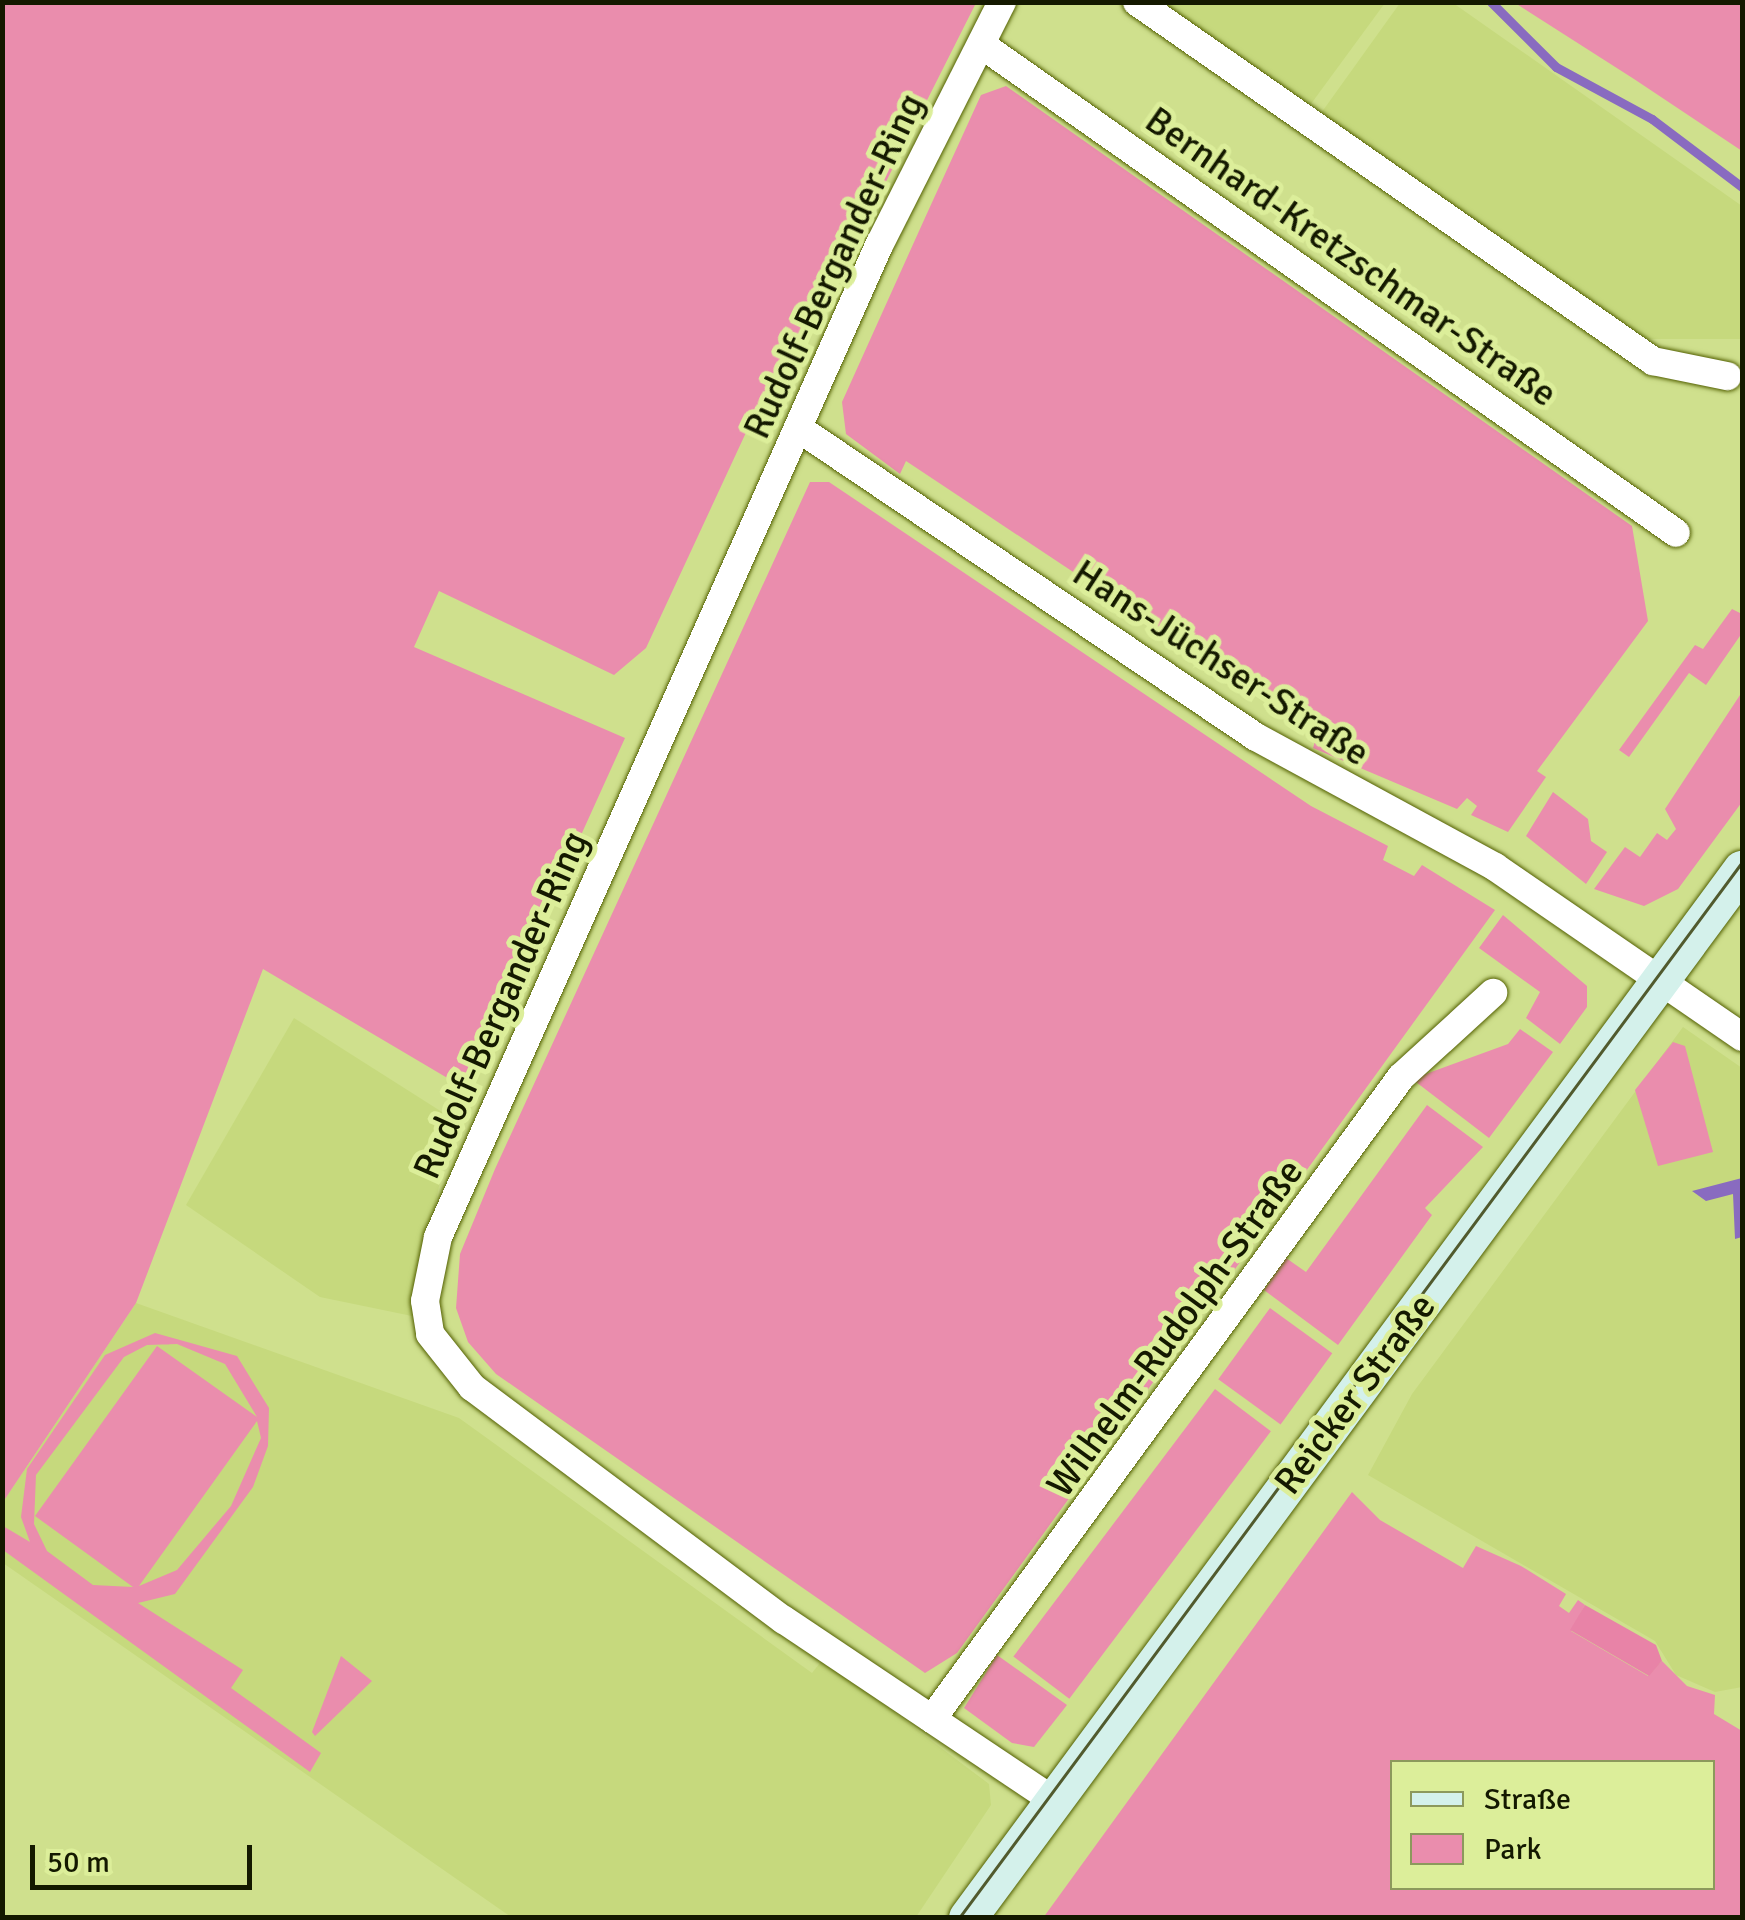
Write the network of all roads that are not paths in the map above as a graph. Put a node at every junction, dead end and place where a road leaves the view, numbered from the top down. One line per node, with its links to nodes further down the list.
1 (1002, 2): 3 (street, Rudolf-Bergander-Ring)
2 (1137, 2): 4 (street)
3 (982, 44): 5 (street, Rudolf-Bergander-Ring); 6 (street, Bernhard-Kretzschmar-Straße)
4 (1728, 376)
5 (798, 428): 8 (street, Hans-Jüchser-Straße); 11 (street, Rudolf-Bergander-Ring)
6 (1676, 533)
7 (1742, 870): 8 (street, Reicker Straße)
8 (1663, 976): 10 (street, Hans-Jüchser-Straße); 12 (street, Reicker Straße)
9 (1492, 993): 11 (street, Wilhelm-Rudolph-Straße)
10 (1742, 1037)
11 (932, 1718): 12 (street, Rudolf-Bergander-Ring)
12 (1054, 1801): 13 (street, Reicker Straße)
13 (968, 1918)

